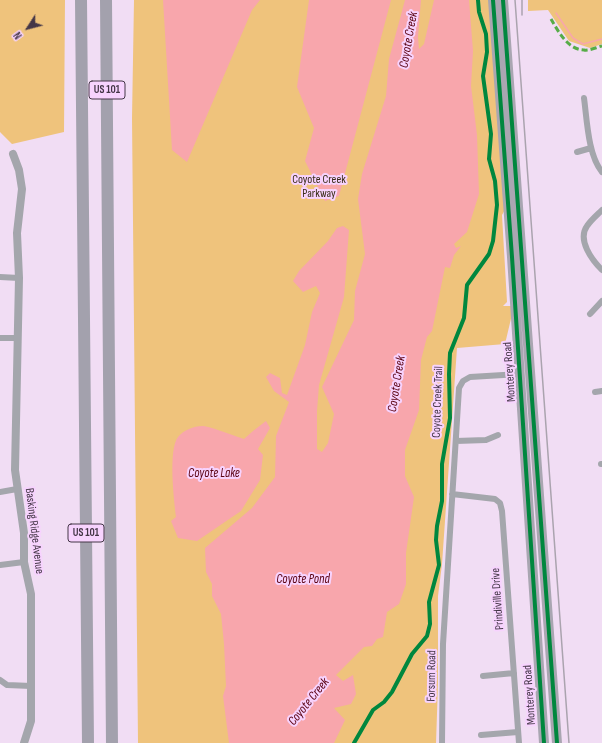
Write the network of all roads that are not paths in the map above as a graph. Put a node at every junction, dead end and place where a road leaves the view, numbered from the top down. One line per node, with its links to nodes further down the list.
1 (81, 0): 33 (highway, US 101)
2 (106, 0): 34 (highway, US 101)
3 (493, 0): 18 (main road, Monterey Road)
4 (503, 0): 38 (main road, Monterey Road)
5 (584, 98): 6 (street)
6 (591, 148): 7 (street); 9 (street)
7 (578, 152)
8 (13, 154): 13 (street, Basking Ridge Avenue)
9 (602, 172)
10 (602, 210): 11 (street)
11 (602, 270)
12 (0, 277): 13 (street)
13 (20, 278): 17 (street, Basking Ridge Avenue)
14 (602, 301): 15 (street)
15 (590, 314)
16 (0, 338): 17 (street)
17 (18, 338): 21 (street, Basking Ridge Avenue)
18 (520, 374): 20 (street, Forsum Road); 37 (main road, Monterey Road)
19 (498, 435): 20 (street)
20 (456, 441): 23 (street, Forsum Road)
21 (16, 489): 22 (street); 24 (street, Basking Ridge Avenue)
22 (0, 492)
23 (452, 494): 26 (street, Prindiville Drive); 35 (street, Forsum Road)
24 (24, 562): 25 (street); 29 (street, Basking Ridge Avenue)
25 (0, 565)
26 (514, 673): 27 (street); 30 (street, Prindiville Drive)
27 (483, 676)
28 (0, 680): 29 (street)
29 (31, 686): 32 (street, Basking Ridge Avenue)
30 (518, 732): 31 (street); 36 (street, Prindiville Drive)
31 (481, 735)
32 (24, 743)
33 (88, 743)
34 (112, 743)
35 (442, 743)
36 (519, 743)
37 (544, 743)
38 (557, 743)

